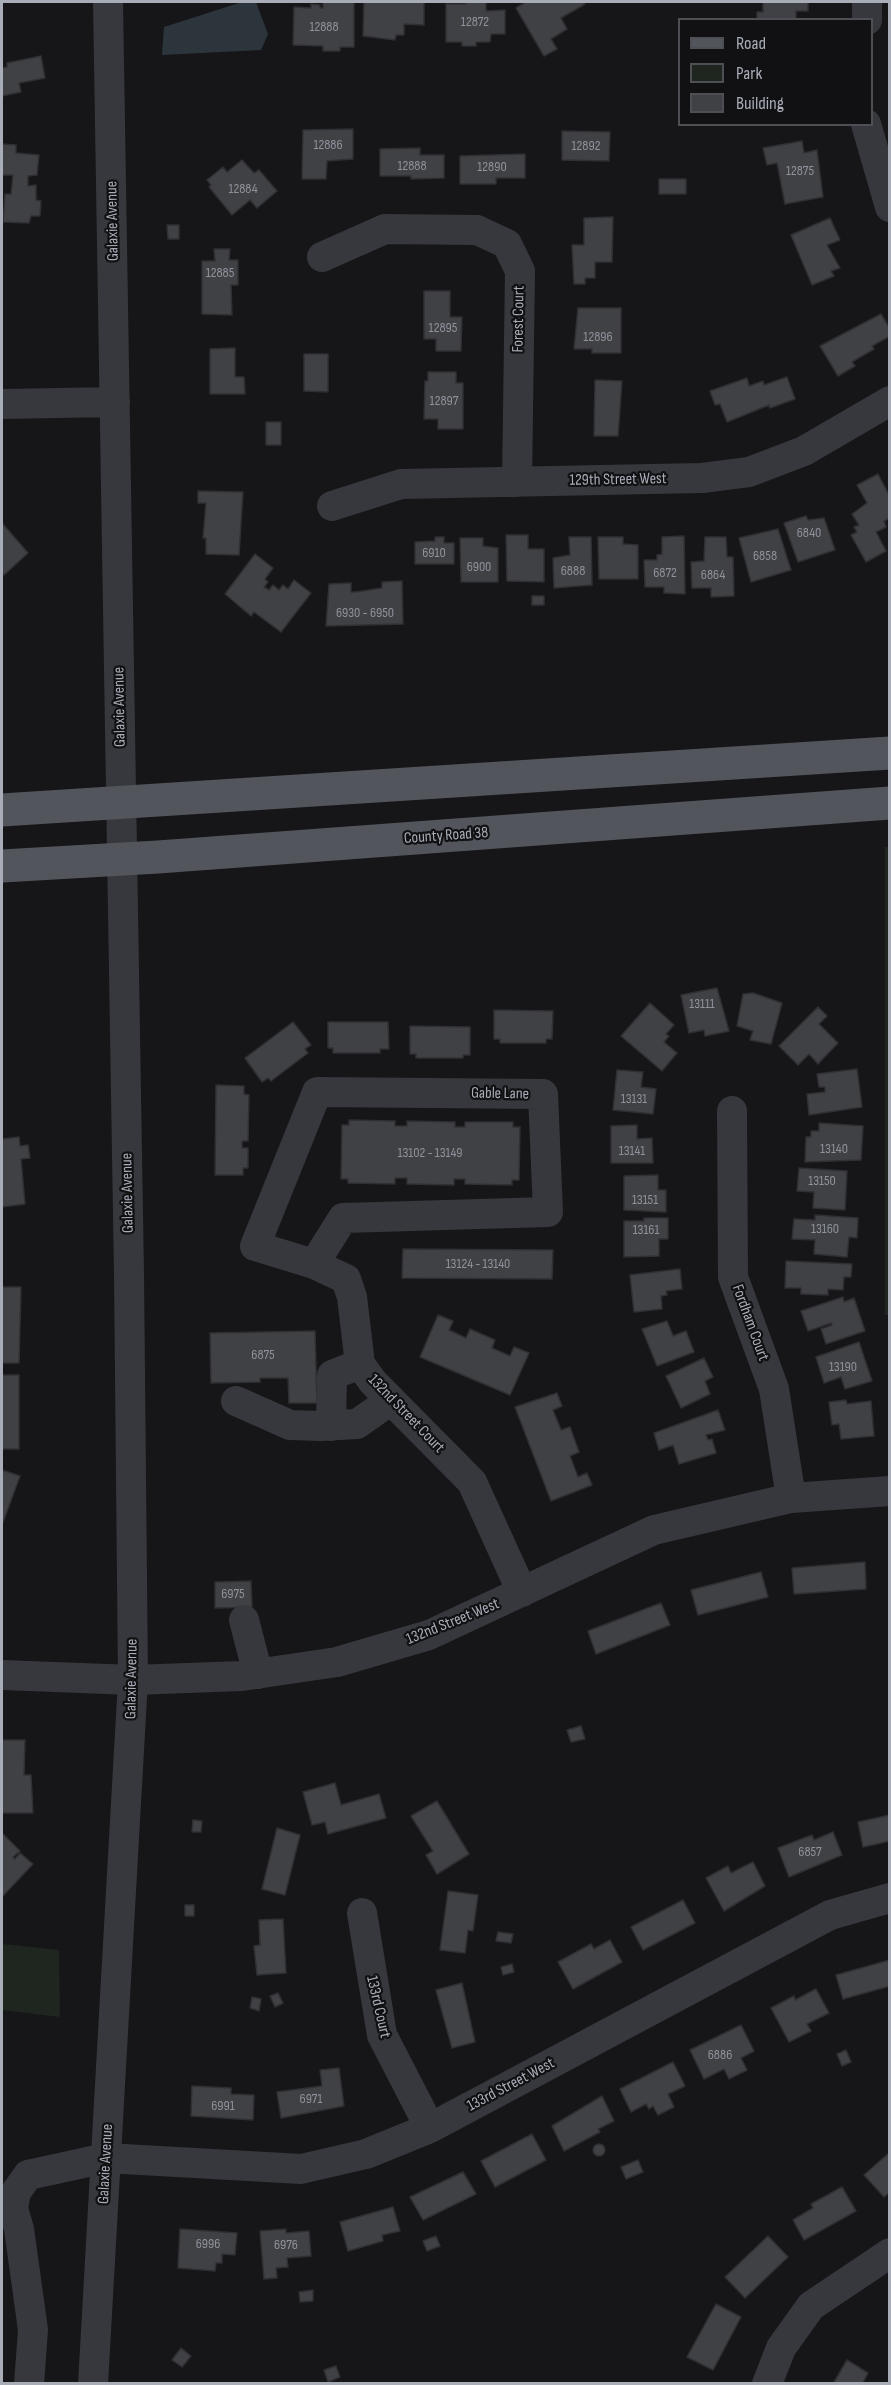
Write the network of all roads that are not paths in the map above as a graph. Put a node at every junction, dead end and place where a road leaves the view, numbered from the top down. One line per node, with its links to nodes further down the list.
1 (108, 2): 8 (street, Galaxie Avenue)
2 (867, 2): 3 (street)
3 (867, 18)
4 (867, 126): 5 (street)
5 (890, 207)
6 (322, 256): 10 (street, Forest Court)
7 (890, 401): 10 (street, 129th Street West)
8 (115, 402): 9 (street); 14 (street, Galaxie Avenue)
9 (2, 404)
10 (517, 482): 11 (street, 129th Street West)
11 (332, 506)
12 (890, 753): 14 (main road)
13 (890, 803): 16 (main road, County Road 38)
14 (122, 804): 15 (main road); 16 (street, Galaxie Avenue)
15 (2, 810)
16 (123, 858): 17 (main road, County Road 38); 31 (street, Galaxie Avenue)
17 (2, 866)
18 (732, 1111): 26 (street, Fordham Court)
19 (255, 1246): 20 (street, 132nd Street Court); 20 (street, Gable Lane)
20 (314, 1264): 21 (street, 132nd Street Court)
21 (360, 1364): 22 (street, 132nd Street Court); 24 (street)
22 (391, 1400): 24 (street); 27 (street, 132nd Street Court)
23 (236, 1401): 24 (street)
24 (331, 1426)
25 (890, 1491): 26 (street, 132nd Street West)
26 (791, 1498): 27 (street, 132nd Street West)
27 (522, 1592): 29 (street, 132nd Street West)
28 (244, 1620): 29 (street)
29 (258, 1674): 31 (street, 132nd Street West)
30 (2, 1675): 31 (street, 132nd Street West)
31 (133, 1680): 35 (street, Galaxie Avenue)
32 (890, 1898): 34 (street, 133rd Street West)
33 (362, 1912): 34 (street, 133rd Court)
34 (430, 2128): 35 (street, 133rd Street West)
35 (106, 2158): 36 (street, 133rd Street West); 39 (street, Galaxie Avenue)
36 (10, 2228): 38 (street, 133rd Street West)
37 (890, 2253): 40 (street)
38 (28, 2384)
39 (93, 2384)
40 (767, 2384)

